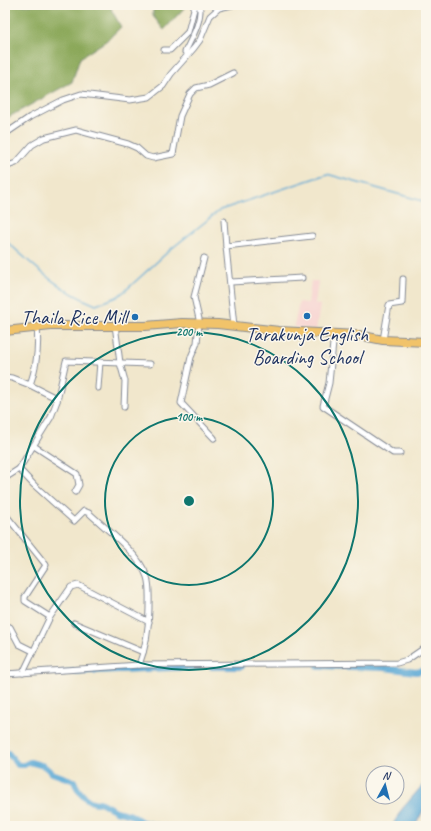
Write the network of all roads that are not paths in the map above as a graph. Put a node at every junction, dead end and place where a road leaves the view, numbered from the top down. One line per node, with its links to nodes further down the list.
1 (232, 5): 3 (street)
2 (164, 50): 3 (street)
3 (188, 54): 5 (street)
4 (233, 73): 6 (street)
5 (5, 134)
6 (5, 167)
7 (224, 221): 9 (street)
8 (312, 236): 9 (street)
9 (226, 246): 13 (street)
10 (204, 258): 14 (street)
11 (302, 278): 13 (street)
12 (402, 279): 20 (street)
13 (231, 282): 16 (street)
14 (199, 324): 15 (main road); 16 (main road); 30 (street)
15 (115, 325): 17 (main road); 23 (street)
16 (234, 326): 19 (main road)
17 (37, 328): 18 (main road); 26 (street)
18 (5, 332)
19 (334, 333): 20 (main road); 32 (street)
20 (382, 340): 21 (main road)
21 (426, 342)
22 (100, 362): 23 (street); 27 (street); 28 (street)
23 (120, 363): 24 (street); 29 (street)
24 (150, 364)
25 (5, 377): 26 (street)
26 (30, 385): 28 (street)
27 (98, 388)
28 (57, 401): 31 (street)
29 (124, 407)
30 (214, 438)
31 (34, 446): 33 (street); 35 (street)
32 (400, 453)
33 (19, 469): 34 (street); 38 (street)
34 (5, 478)
35 (75, 492)
36 (5, 514): 37 (street)
37 (50, 617): 38 (street); 42 (street)
38 (149, 622): 43 (street)
39 (74, 623): 43 (street)
40 (5, 625): 42 (street)
41 (426, 648): 44 (street)
42 (33, 651): 45 (street)
43 (143, 652): 44 (street)
44 (139, 665): 45 (street)
45 (23, 673): 46 (street)
46 (5, 674)

